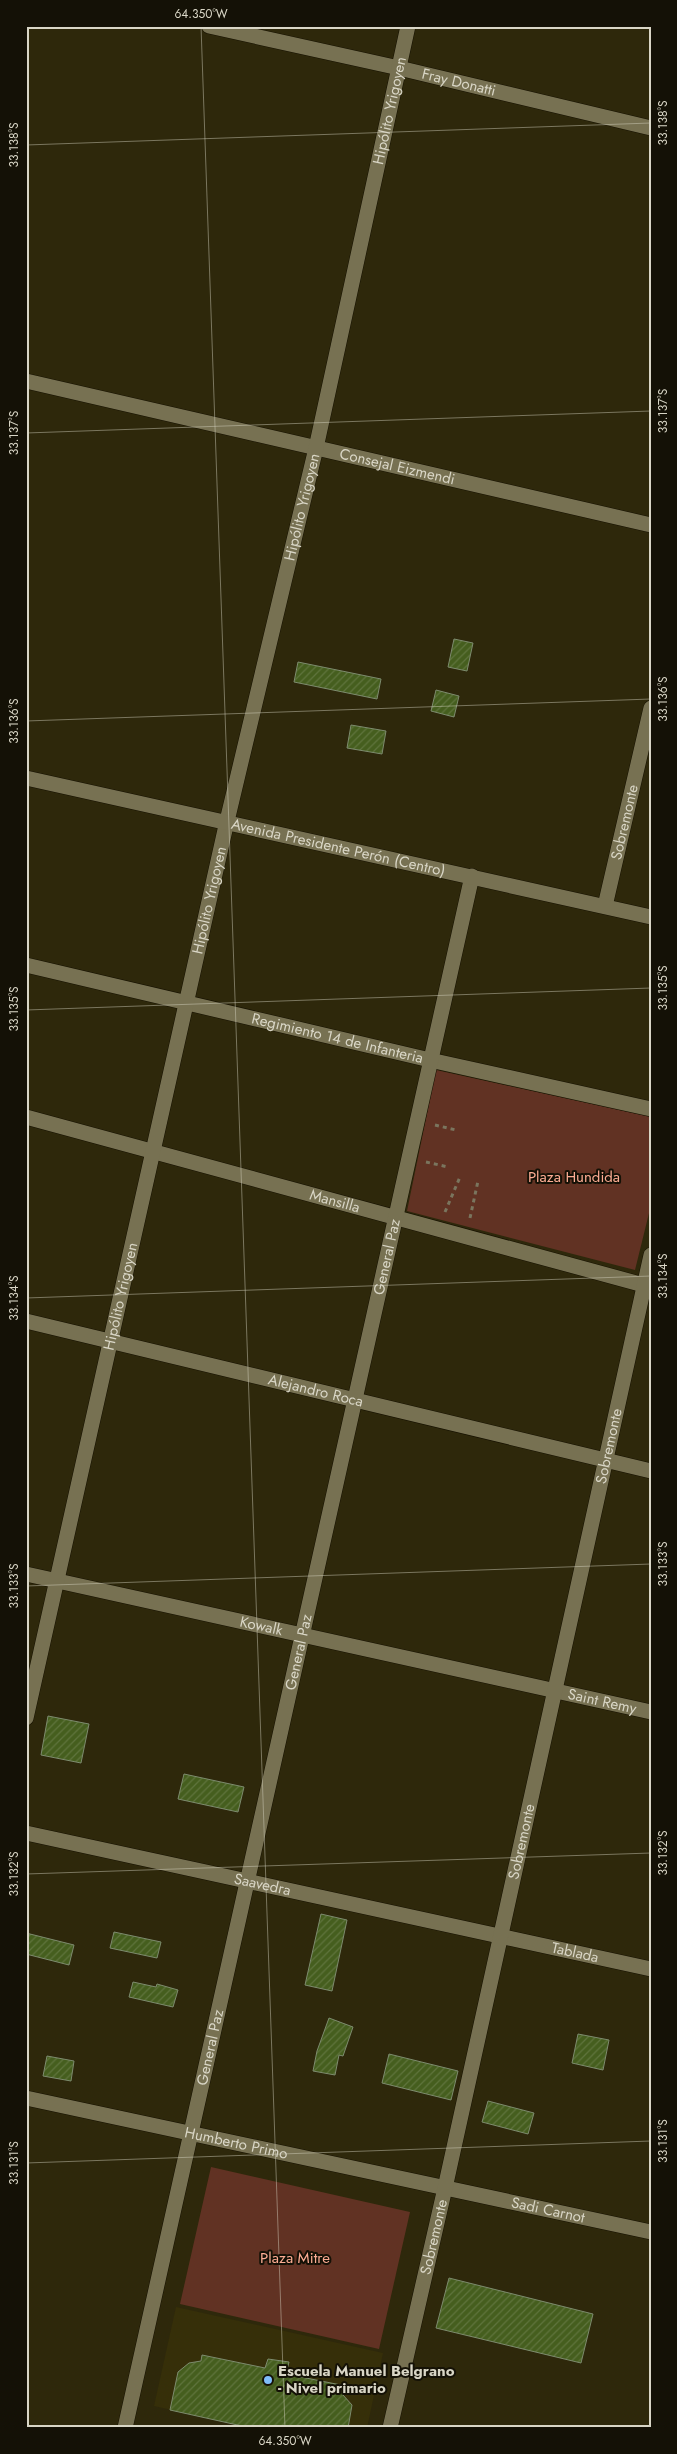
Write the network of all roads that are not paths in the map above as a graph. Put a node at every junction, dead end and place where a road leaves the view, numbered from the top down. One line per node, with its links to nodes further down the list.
1 (209, 26): 3 (street, Fray Donatti)
2 (408, 26): 3 (street, Hipólito Yrigoyen)
3 (399, 68): 4 (street, Fray Donatti); 6 (street, Hipólito Yrigoyen)
4 (651, 128)
5 (26, 381): 6 (street, Consejal Eizmendi)
6 (316, 448): 7 (street, Consejal Eizmendi); 10 (street, Hipólito Yrigoyen)
7 (651, 526)
8 (651, 708): 12 (street, Sobremonte)
9 (26, 778): 10 (street, Avenida Presidente Perón (Centro))
10 (227, 821): 11 (street, Avenida Presidente Perón (Centro)); 15 (street, Hipólito Yrigoyen)
11 (472, 876): 12 (street, Avenida Presidente Perón (Centro)); 16 (street, General Paz)
12 (605, 906): 13 (street, Avenida Presidente Perón (Centro))
13 (651, 917)
14 (26, 965): 15 (street, Regimiento 14 de Infanteria)
15 (187, 1002): 16 (street, Regimiento 14 de Infanteria); 19 (street, Hipólito Yrigoyen)
16 (430, 1060): 17 (street, Regimiento 14 de Infanteria); 20 (street, General Paz)
17 (651, 1109)
18 (26, 1117): 19 (street, Mansilla)
19 (153, 1151): 20 (street, Mansilla); 24 (street, Hipólito Yrigoyen)
20 (396, 1217): 22 (street, Mansilla); 25 (street, General Paz)
21 (651, 1255): 22 (street, Sobremonte)
22 (647, 1286): 26 (street, Sobremonte)
23 (26, 1321): 24 (street, Alejandro Roca)
24 (112, 1341): 25 (street, Alejandro Roca); 29 (street, Hipólito Yrigoyen)
25 (354, 1400): 26 (street, Alejandro Roca); 30 (street, General Paz)
26 (605, 1460): 27 (street, Alejandro Roca); 31 (street, Sobremonte)
27 (651, 1471)
28 (26, 1574): 29 (street, Kowalk)
29 (56, 1581): 30 (street, Kowalk); 33 (street, Hipólito Yrigoyen)
30 (302, 1634): 31 (street, Kowalk); 35 (street, General Paz)
31 (554, 1692): 32 (street, Saint Remy); 36 (street, Sobremonte)
32 (651, 1712)
33 (26, 1718)
34 (26, 1834): 35 (street, Saavedra)
35 (249, 1882): 36 (street, Saavedra); 39 (street, General Paz)
36 (500, 1938): 37 (street, Tablada); 40 (street, Sobremonte)
37 (651, 1969)
38 (26, 2098): 39 (street, Humberto Primo)
39 (191, 2135): 40 (street, Humberto Primo); 42 (street, General Paz)
40 (445, 2188): 41 (street, Sadi Carnot); 43 (street, Sobremonte)
41 (651, 2232)
42 (125, 2428)
43 (390, 2428)

